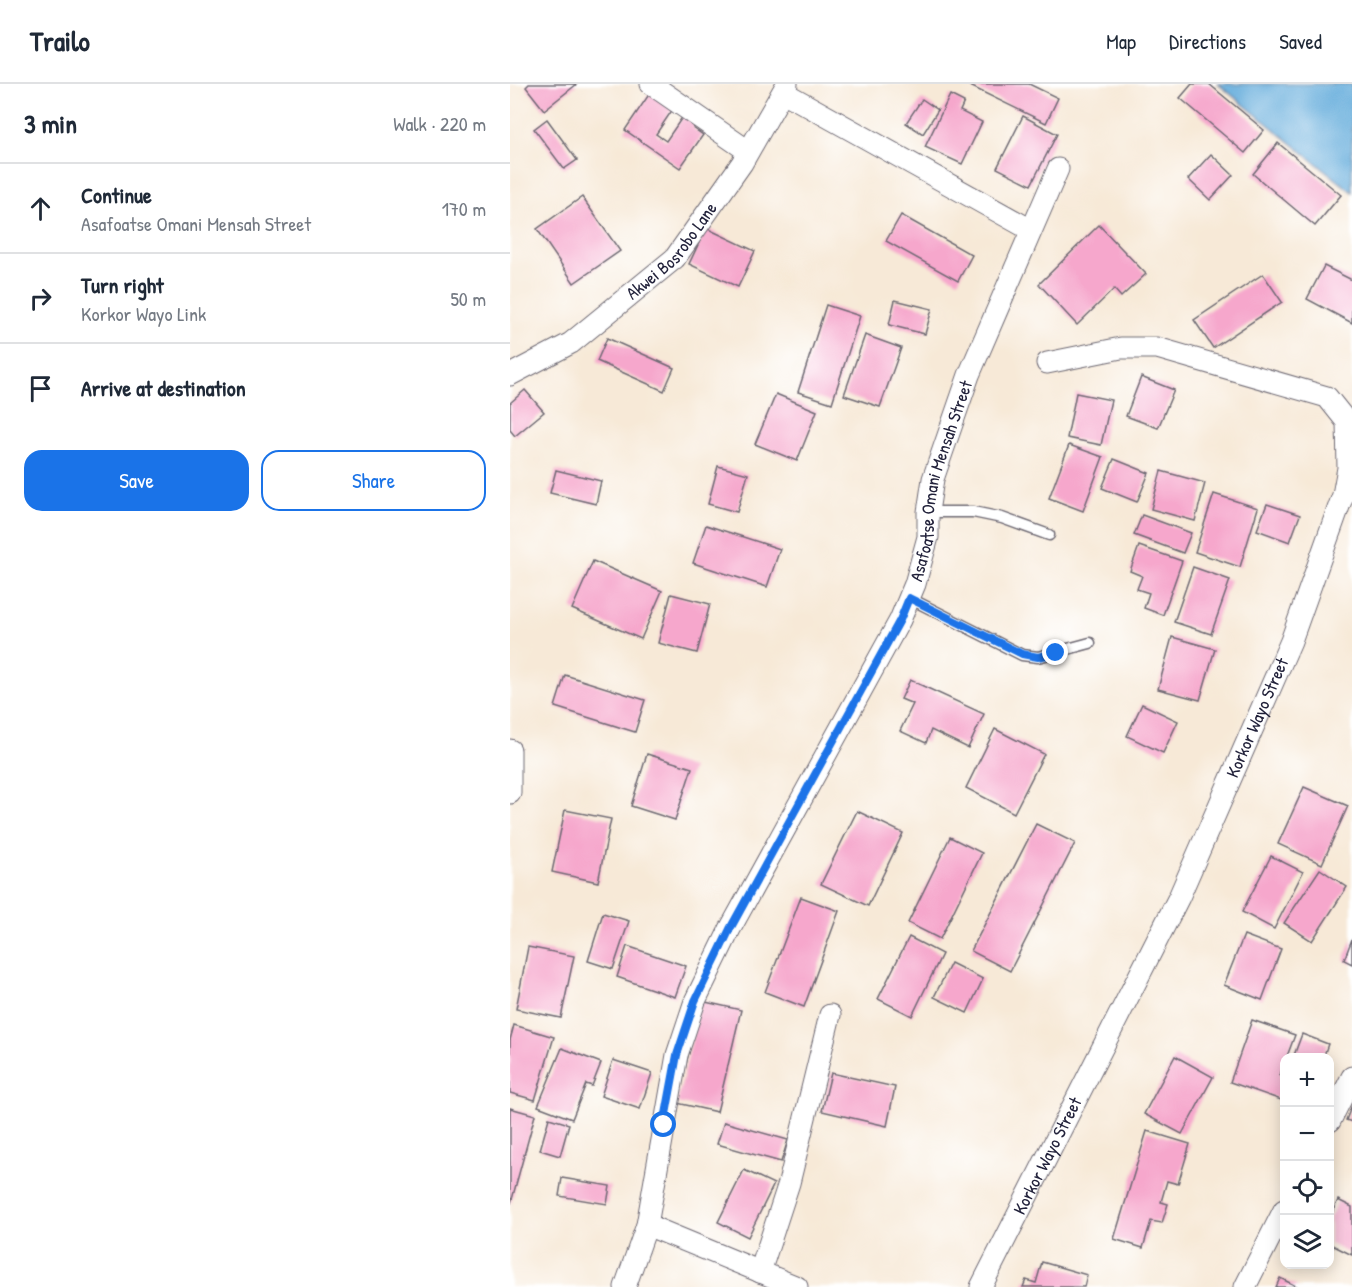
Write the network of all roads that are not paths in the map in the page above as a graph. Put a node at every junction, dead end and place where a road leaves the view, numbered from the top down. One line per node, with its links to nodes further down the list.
1 (651, 84): 3 (street)
2 (785, 88): 3 (street, Akwei Bosrobo Lane); 5 (street)
3 (748, 151): 7 (street, Akwei Bosrobo Lane)
4 (1058, 169): 5 (street, Asafoatse Omani Mensah Street)
5 (1031, 230): 8 (street, Asafoatse Omani Mensah Street)
6 (1047, 363): 22 (street, Korkor Wayo Street)
7 (510, 375)
8 (928, 513): 9 (lane); 10 (street, Asafoatse Omani Mensah Street)
9 (1049, 535)
10 (909, 598): 11 (lane); 18 (street, Asafoatse Omani Mensah Street)
11 (1090, 643)
12 (510, 750): 13 (street)
13 (510, 793)
14 (830, 1015): 19 (street)
15 (1352, 1077): 16 (street)
16 (1334, 1112)
17 (1281, 1215): 23 (street)
18 (647, 1225): 19 (street); 20 (street, Asafoatse Omani Mensah Street)
19 (760, 1272): 21 (street)
20 (625, 1287)
21 (797, 1287)
22 (981, 1287)
23 (1245, 1287)

